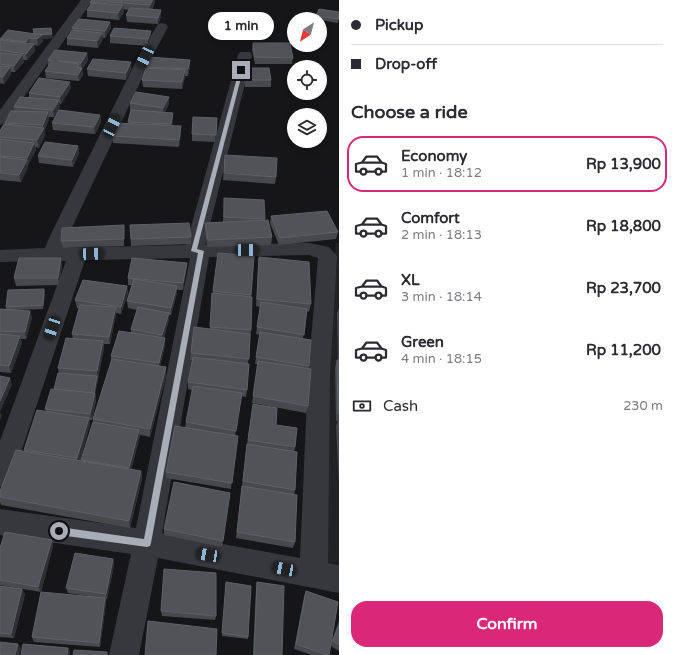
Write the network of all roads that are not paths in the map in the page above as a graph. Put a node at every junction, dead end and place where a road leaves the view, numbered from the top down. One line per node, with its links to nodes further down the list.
1 (87, 0): 4 (street)
2 (162, 27): 6 (street)
3 (245, 55): 5 (street)
4 (0, 120)
5 (198, 251): 7 (street); 11 (street); 12 (street)
6 (53, 254): 7 (street); 8 (street)
7 (78, 254): 9 (street)
8 (0, 256)
9 (0, 476)
10 (0, 522): 11 (street)
11 (147, 543): 12 (street); 13 (street)
12 (327, 577)
13 (124, 655)

